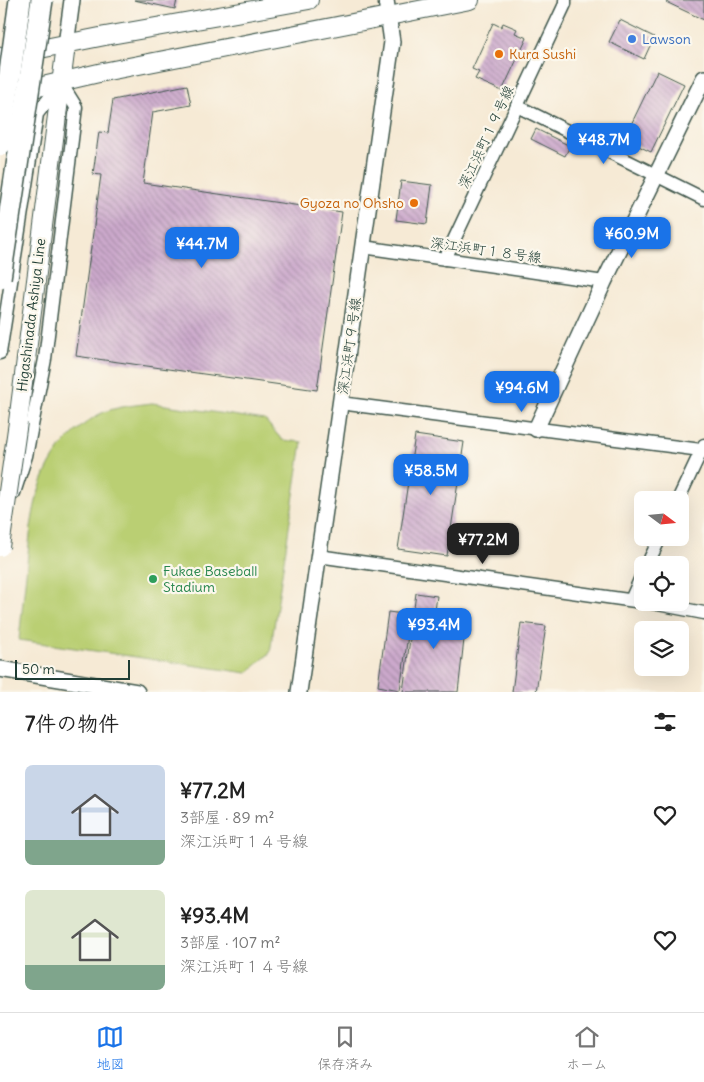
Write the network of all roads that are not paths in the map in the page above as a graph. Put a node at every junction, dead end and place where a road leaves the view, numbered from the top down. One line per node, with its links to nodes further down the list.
1 (20, 0): 14 (highway, bridge)
2 (42, 0): 19 (highway, bridge)
3 (72, 0): 8 (street)
4 (309, 0): 8 (main road)
5 (470, 0): 7 (main road)
6 (565, 0): 13 (street, 深江浜町１９号線)
7 (388, 7): 11 (main road); 17 (street, 深江浜町９号線)
8 (66, 45): 9 (main road); 11 (main road, Higashinada Ashiya Line)
9 (0, 58)
10 (704, 78): 15 (street)
11 (61, 82): 12 (main road); 21 (street); 26 (street); 27 (main road, Higashinada Ashiya Line, bridge)
12 (0, 95)
13 (517, 106): 15 (street); 18 (street, 深江浜町１９号線)
14 (0, 145)
15 (656, 176): 16 (street); 20 (street)
16 (704, 199)
17 (363, 247): 18 (street, 深江浜町１８号線); 22 (street, 深江浜町９号線)
18 (445, 259): 20 (street, 深江浜町１８号線)
19 (0, 278)
20 (604, 282): 23 (street)
21 (0, 353)
22 (340, 404): 23 (street); 28 (street, 深江浜町９号線)
23 (536, 429): 24 (street)
24 (703, 448): 25 (street)
25 (682, 491)
26 (0, 536)
27 (0, 547)
28 (318, 556): 29 (street); 34 (street, 深江浜町９号線)
29 (634, 601)
30 (689, 610): 31 (street)
31 (704, 613)
32 (0, 670): 33 (street)
33 (137, 692)
34 (299, 692)

